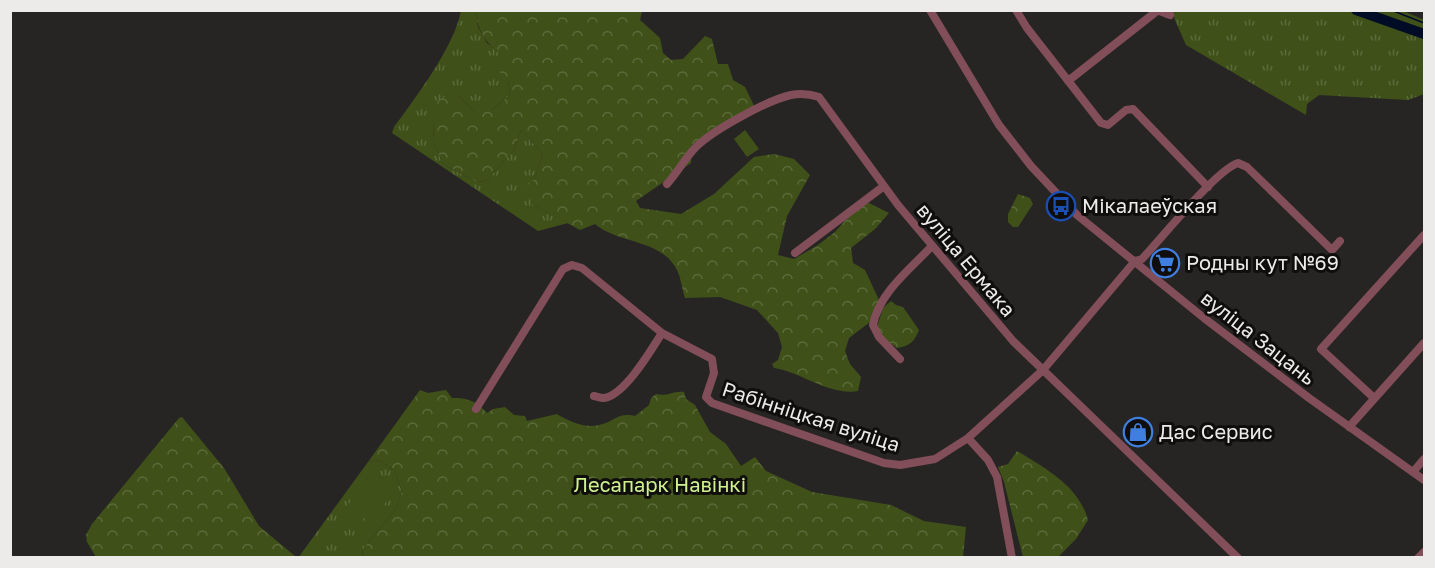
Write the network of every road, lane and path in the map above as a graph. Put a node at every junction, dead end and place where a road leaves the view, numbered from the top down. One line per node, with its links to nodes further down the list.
1 (930, 10): 13 (street, вуліца Зацань)
2 (1016, 10): 5 (street)
3 (1157, 11): 4 (street); 5 (street)
4 (1170, 15)
5 (1068, 81): 8 (street)
6 (667, 184): 7 (street, вуліца Ермака)
7 (884, 186): 11 (street, вуліца Ермака); 12 (street)
8 (1208, 187): 10 (street, Рабінніцкая вуліца); 13 (street, Рабінніцкая вуліца)
9 (1425, 235): 19 (street)
10 (1340, 241)
11 (932, 246): 16 (street); 17 (street, вуліца Ермака)
12 (795, 253)
13 (1135, 261): 17 (street, Рабінніцкая вуліца); 21 (street, вуліца Зацань)
14 (662, 333): 18 (street); 20 (street, Рабінніцкая вуліца); 22 (street, Рабінніцкая вуліца)
15 (1425, 343): 19 (street)
16 (900, 359)
17 (1043, 370): 22 (street, Рабінніцкая вуліца); 27 (street, вуліца Ермака)
18 (594, 396)
19 (1374, 398): 21 (street)
20 (476, 409)
21 (1349, 427): 24 (street, вуліца Зацань)
22 (968, 438): 28 (street)
23 (1425, 459): 24 (street)
24 (1413, 472): 25 (street, вуліца Зацань)
25 (1425, 480)
26 (1425, 552): 29 (street)
27 (1236, 557)
28 (1012, 558)
29 (1418, 558)

